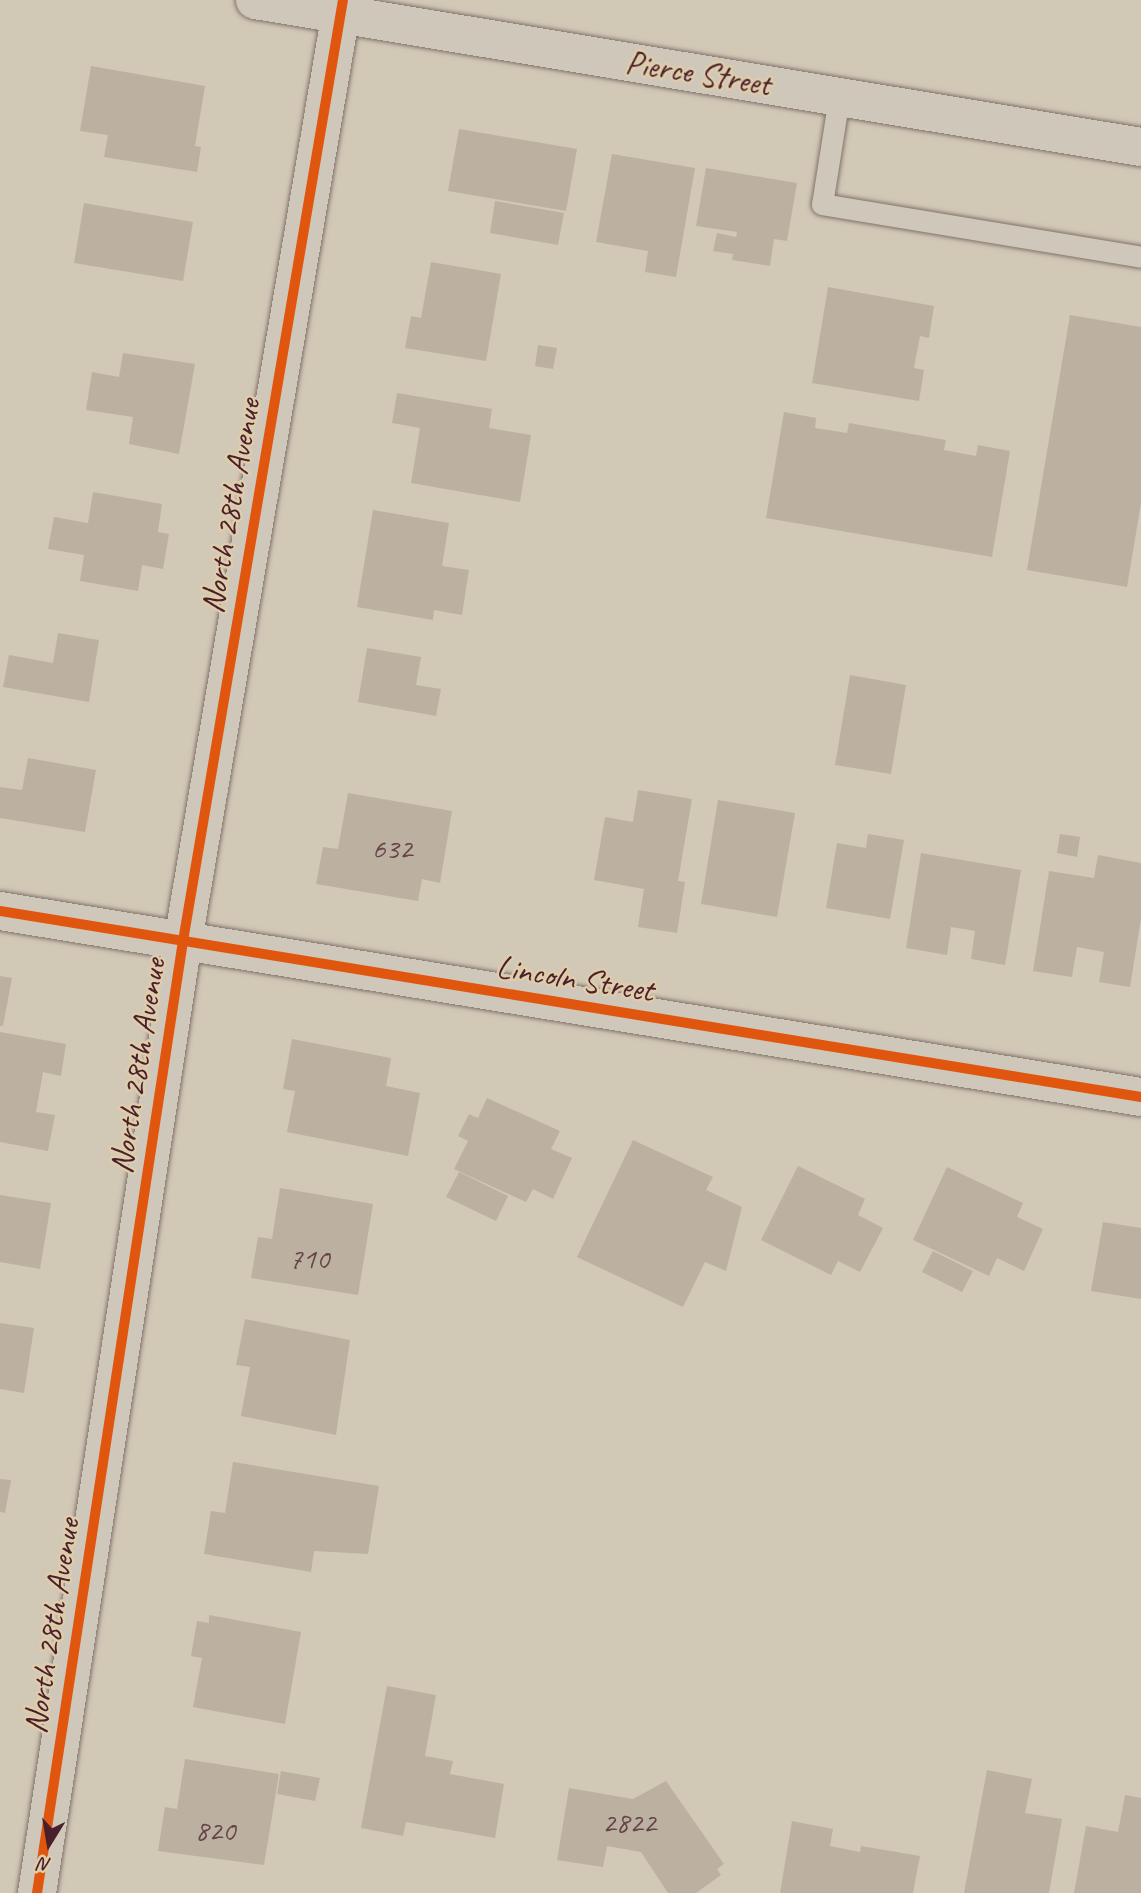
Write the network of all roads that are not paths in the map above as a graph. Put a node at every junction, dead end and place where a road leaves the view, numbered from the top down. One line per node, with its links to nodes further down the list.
1 (255, 0): 2 (street, Pierce Street)
2 (342, 8): 3 (street, Pierce Street); 7 (street, North 28th Avenue)
3 (839, 97): 4 (street, Pierce Street); 5 (lane)
4 (1141, 147)
5 (1141, 257)
6 (0, 911): 7 (street, Lincoln Street)
7 (183, 942): 8 (street, Lincoln Street); 9 (street, North 28th Avenue)
8 (1141, 1097)
9 (37, 1893)

